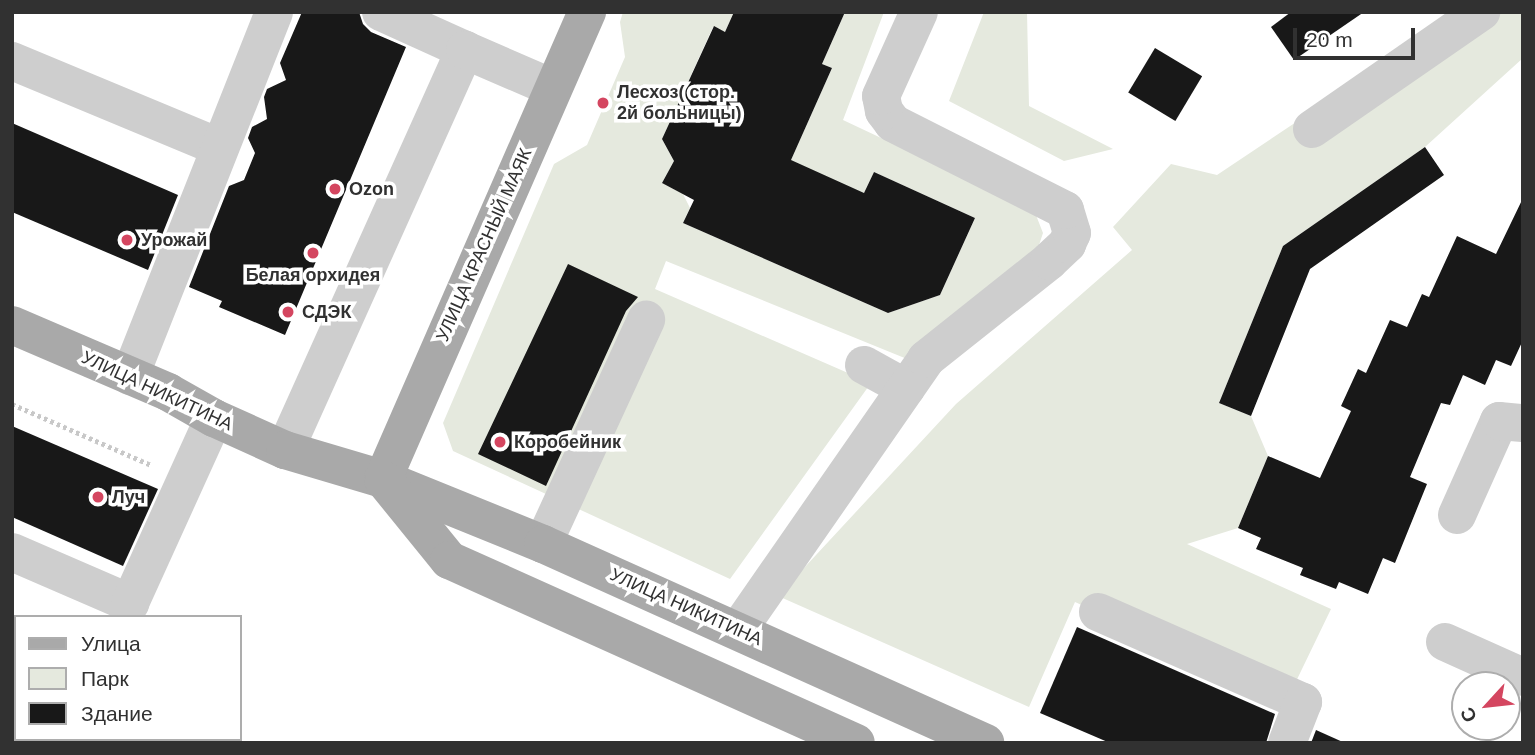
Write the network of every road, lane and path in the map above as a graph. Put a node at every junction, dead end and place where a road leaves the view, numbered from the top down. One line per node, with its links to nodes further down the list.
1 (274, 12): 10 (lane)
2 (381, 12): 6 (lane)
3 (587, 12): 8 (main road, УЛИЦА КРАСНЫЙ МАЯК)
4 (919, 12): 15 (lane)
5 (1481, 12): 9 (lane)
6 (465, 50): 8 (lane); 19 (lane)
7 (12, 61): 10 (lane)
8 (553, 88): 20 (main road, УЛИЦА КРАСНЫЙ МАЯК)
9 (1312, 129)
10 (219, 147): 14 (lane)
11 (646, 320): 23 (lane)
12 (12, 325): 14 (main road, УЛИЦА НИКИТИНА)
13 (864, 365): 15 (lane)
14 (130, 376): 17 (main road, УЛИЦА НИКИТИНА)
15 (906, 388): 26 (lane)
16 (12, 404): 21 (path)
17 (214, 418): 19 (main road, УЛИЦА НИКИТИНА); 21 (lane)
18 (1523, 423): 22 (lane)
19 (285, 450): 20 (main road, УЛИЦА НИКИТИНА)
20 (383, 479): 23 (main road, УЛИЦА НИКИТИНА); 29 (main road)
21 (184, 480): 24 (lane)
22 (1457, 515)
23 (543, 544): 26 (main road, УЛИЦА НИКИТИНА)
24 (12, 552)
25 (1098, 612): 31 (lane)
26 (738, 630): 30 (main road, УЛИЦА НИКИТИНА)
27 (1445, 642): 28 (lane)
28 (1523, 677)
29 (856, 743)
30 (985, 743)
31 (1287, 743)

